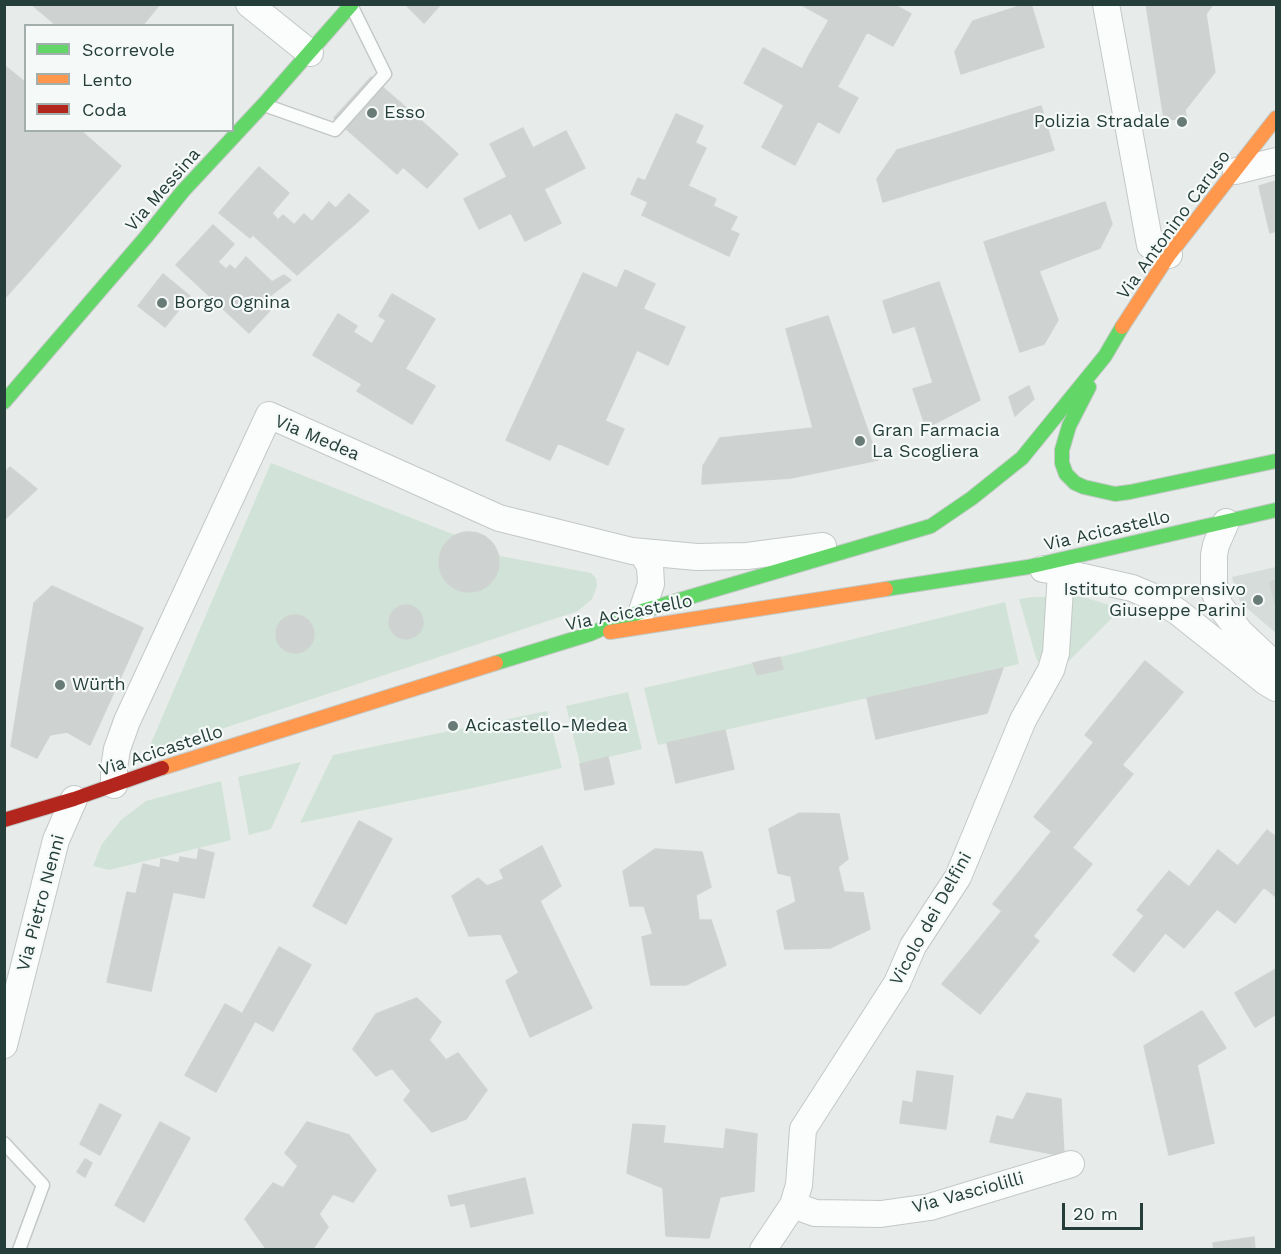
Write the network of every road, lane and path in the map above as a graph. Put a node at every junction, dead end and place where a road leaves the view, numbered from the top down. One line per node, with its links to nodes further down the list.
1 (249, 4): 4 (street)
2 (1106, 4): 9 (street)
3 (352, 5): 4 (main road, Via Messina); 5 (lane)
4 (310, 53): 5 (main road, Via Messina)
5 (264, 104): 11 (main road, Via Messina)
6 (1276, 118): 8 (main road, Via Antonino Caruso)
7 (1276, 161): 8 (street)
8 (1236, 171): 9 (main road, Via Antonino Caruso)
9 (1169, 255): 10 (main road, Via Antonino Caruso)
10 (1105, 356): 12 (main road, Via Acicastello); 15 (main road)
11 (4, 402)
12 (1276, 461)
13 (1276, 510): 14 (main road, Via Acicastello)
14 (1226, 522): 17 (main road, Via Acicastello); 21 (street)
15 (896, 537): 16 (street); 19 (main road)
16 (642, 553): 19 (street); 23 (street, Via Medea)
17 (1028, 567): 18 (street); 20 (main road, Via Acicastello)
18 (1060, 572): 22 (street); 29 (street, Vicolo dei Delfini)
19 (642, 611): 20 (main road)
20 (590, 634): 23 (main road, Via Acicastello)
21 (1276, 666)
22 (1276, 688)
23 (114, 785): 24 (main road, Via Acicastello)
24 (74, 799): 25 (main road, Via Acicastello); 26 (street, Via Pietro Nenni)
25 (4, 820)
26 (4, 1045)
27 (4, 1143): 30 (lane)
28 (1071, 1164): 29 (street, Via Vasciolilli)
29 (794, 1204): 31 (street, Vicolo dei Delfini)
30 (19, 1250)
31 (762, 1250)

